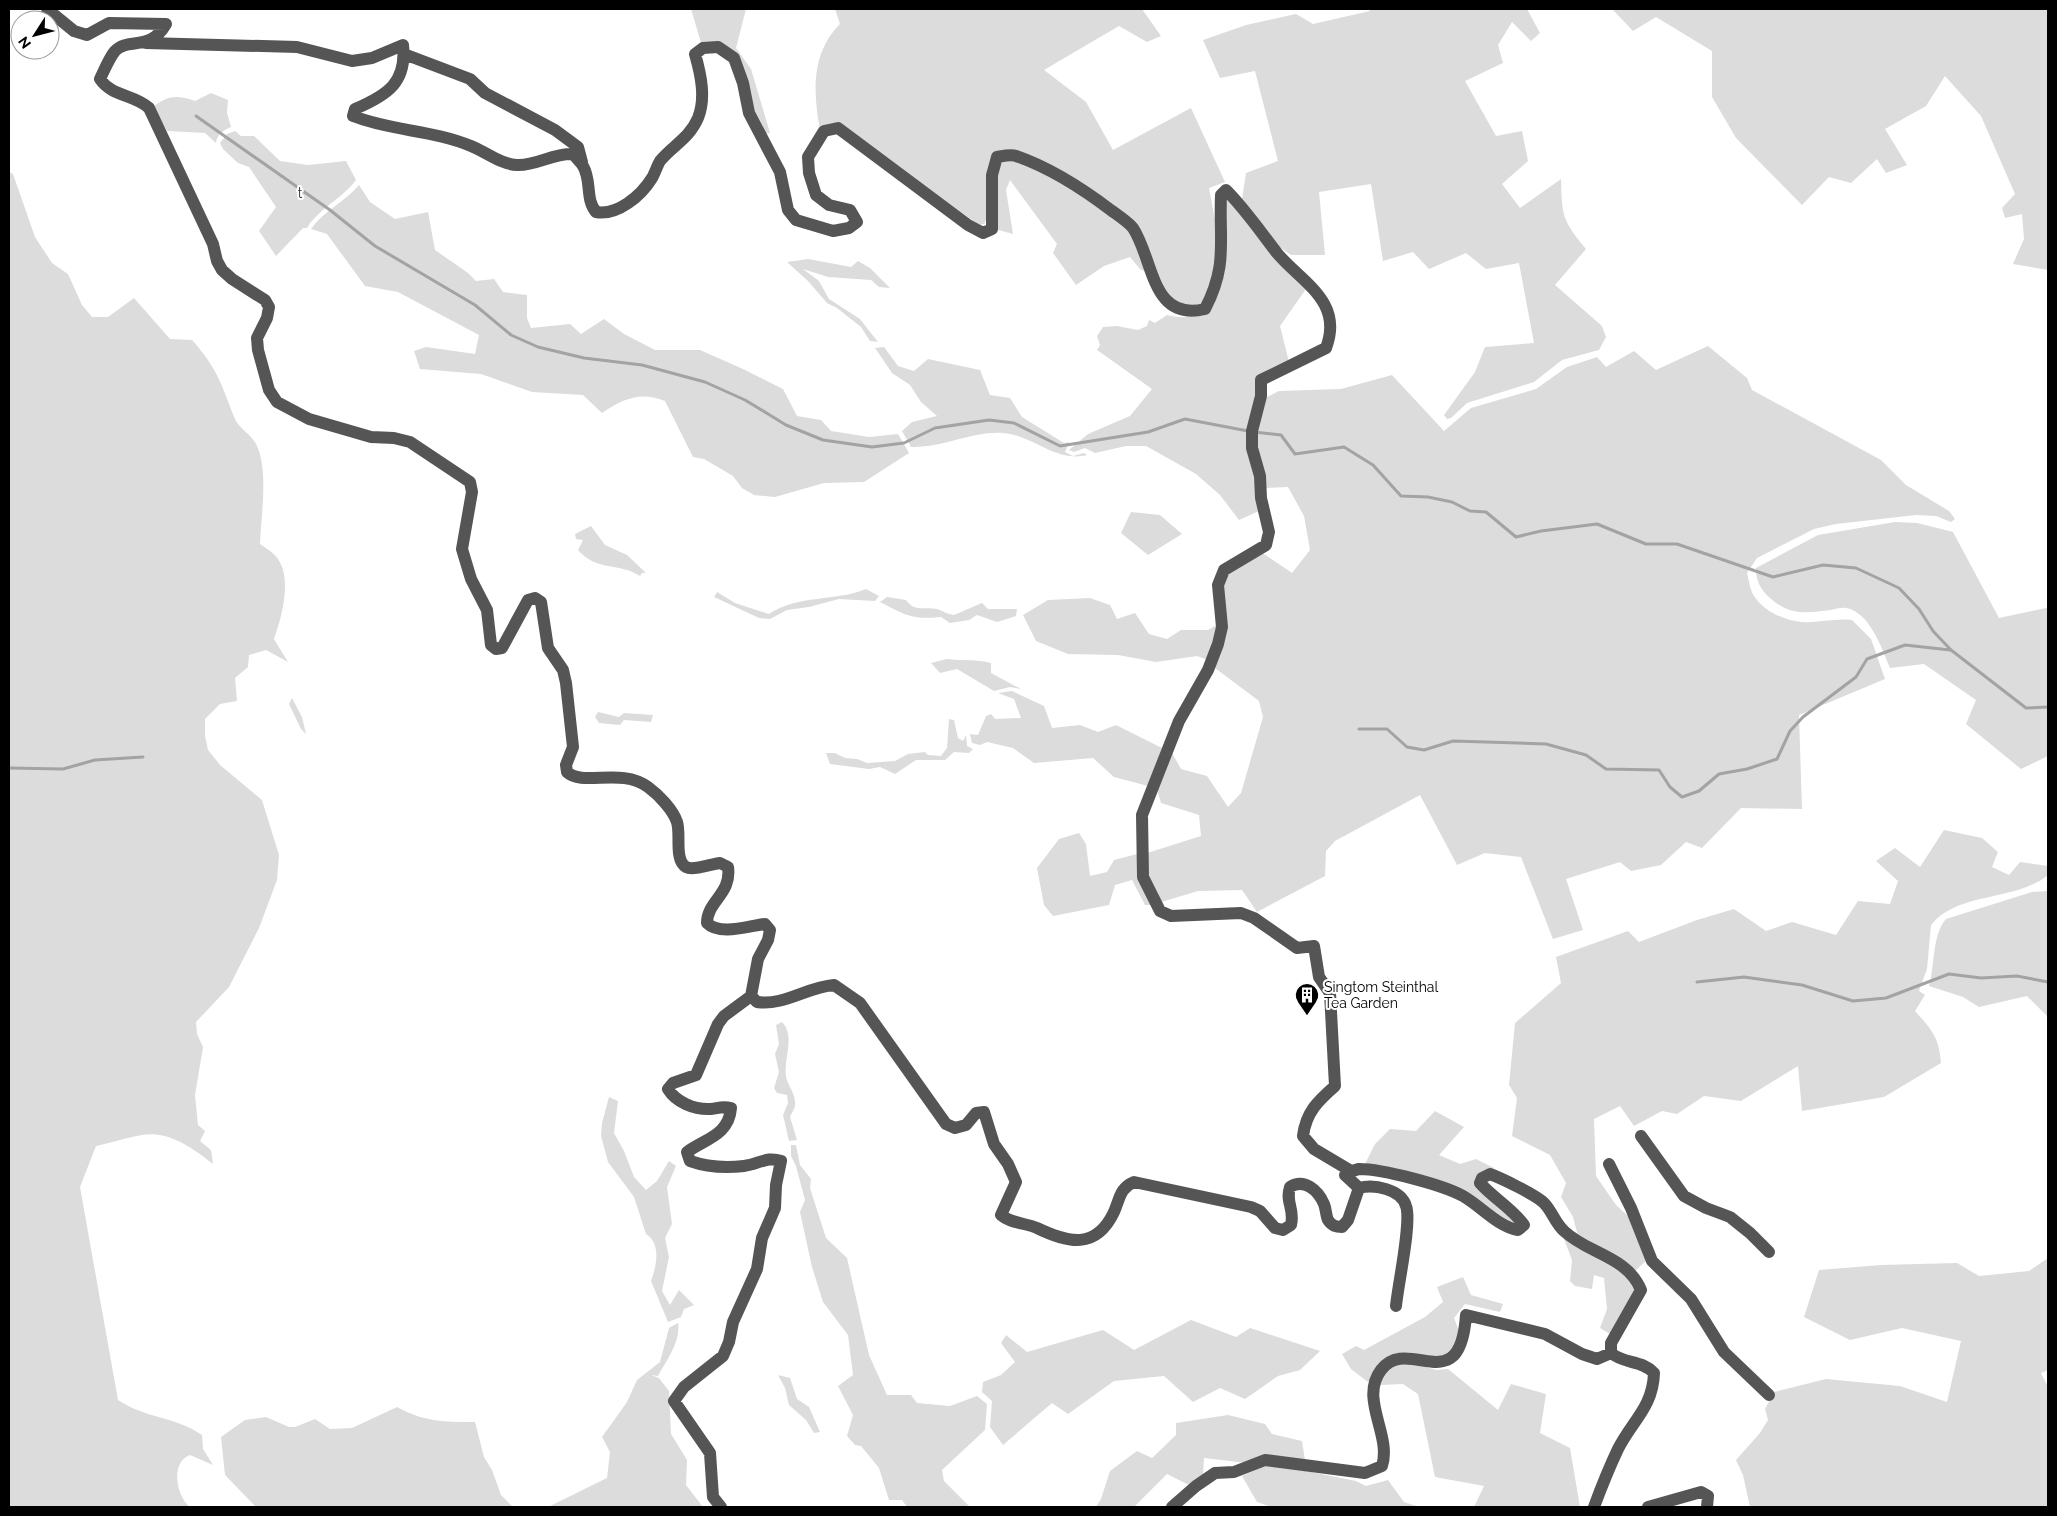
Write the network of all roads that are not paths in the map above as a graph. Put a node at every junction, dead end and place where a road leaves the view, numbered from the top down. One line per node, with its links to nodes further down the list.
1 (47, 9): 2 (street)
2 (146, 43): 3 (street); 5 (street)
3 (404, 54): 4 (street); 4 (street)
4 (584, 167): 8 (street)
5 (751, 996): 9 (street); 14 (street)
6 (1641, 1136): 10 (street)
7 (1609, 1164): 13 (street)
8 (1351, 1171): 9 (street); 12 (street)
9 (1359, 1188): 11 (street)
10 (1769, 1252)
11 (1396, 1306)
12 (1611, 1352): 15 (street); 16 (street)
13 (1769, 1395)
14 (721, 1507)
15 (1172, 1507)
16 (1594, 1507)
17 (1648, 1507): 18 (street)
18 (1707, 1507)

